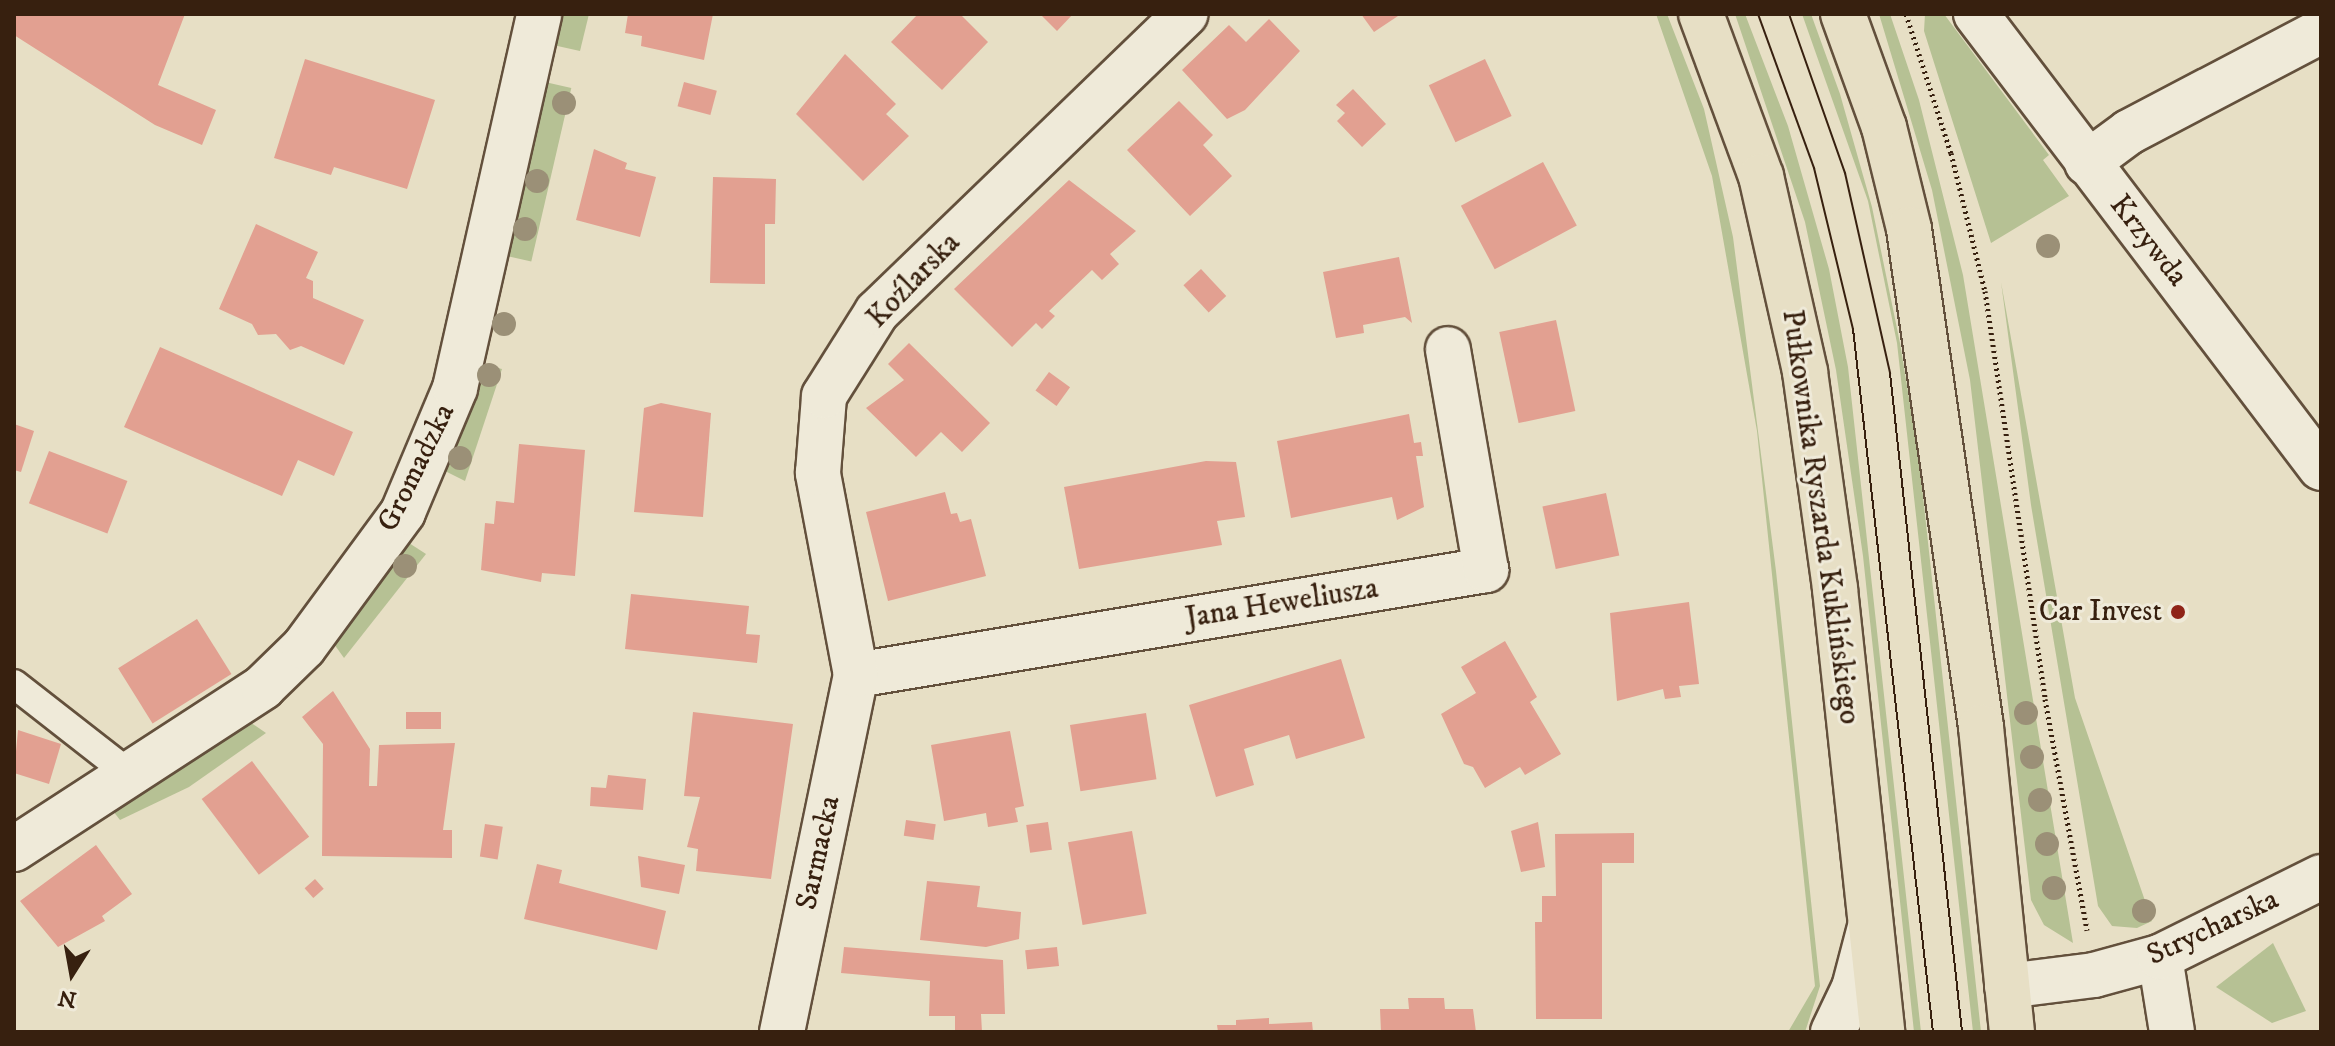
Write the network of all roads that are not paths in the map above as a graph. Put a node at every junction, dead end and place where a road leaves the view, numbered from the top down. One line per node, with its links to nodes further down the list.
1 (539, 14): 12 (street, Gromadzka)
2 (1186, 14): 10 (street, Koźlarska)
3 (1701, 14): 15 (main road, Pułkownika Ryszarda Kuklińskiego)
4 (1843, 14): 17 (main road)
5 (1976, 14): 7 (street, Krzywda)
6 (2321, 31): 7 (street)
7 (2087, 163): 9 (street, Krzywda)
8 (1448, 349): 10 (street, Jana Heweliusza)
9 (2321, 468)
10 (856, 675): 18 (street, Sarmacka)
11 (14, 684): 12 (lane)
12 (129, 774): 13 (street, Gromadzka)
13 (14, 849)
14 (2321, 877): 16 (street, Strycharska)
15 (1871, 925): 19 (street); 20 (main road, Pułkownika Ryszarda Kuklińskiego)
16 (2160, 957): 17 (street, Strycharska); 22 (street)
17 (2007, 986): 21 (main road)
18 (782, 1032)
19 (1833, 1032)
20 (1882, 1032)
21 (2012, 1032)
22 (2172, 1032)

